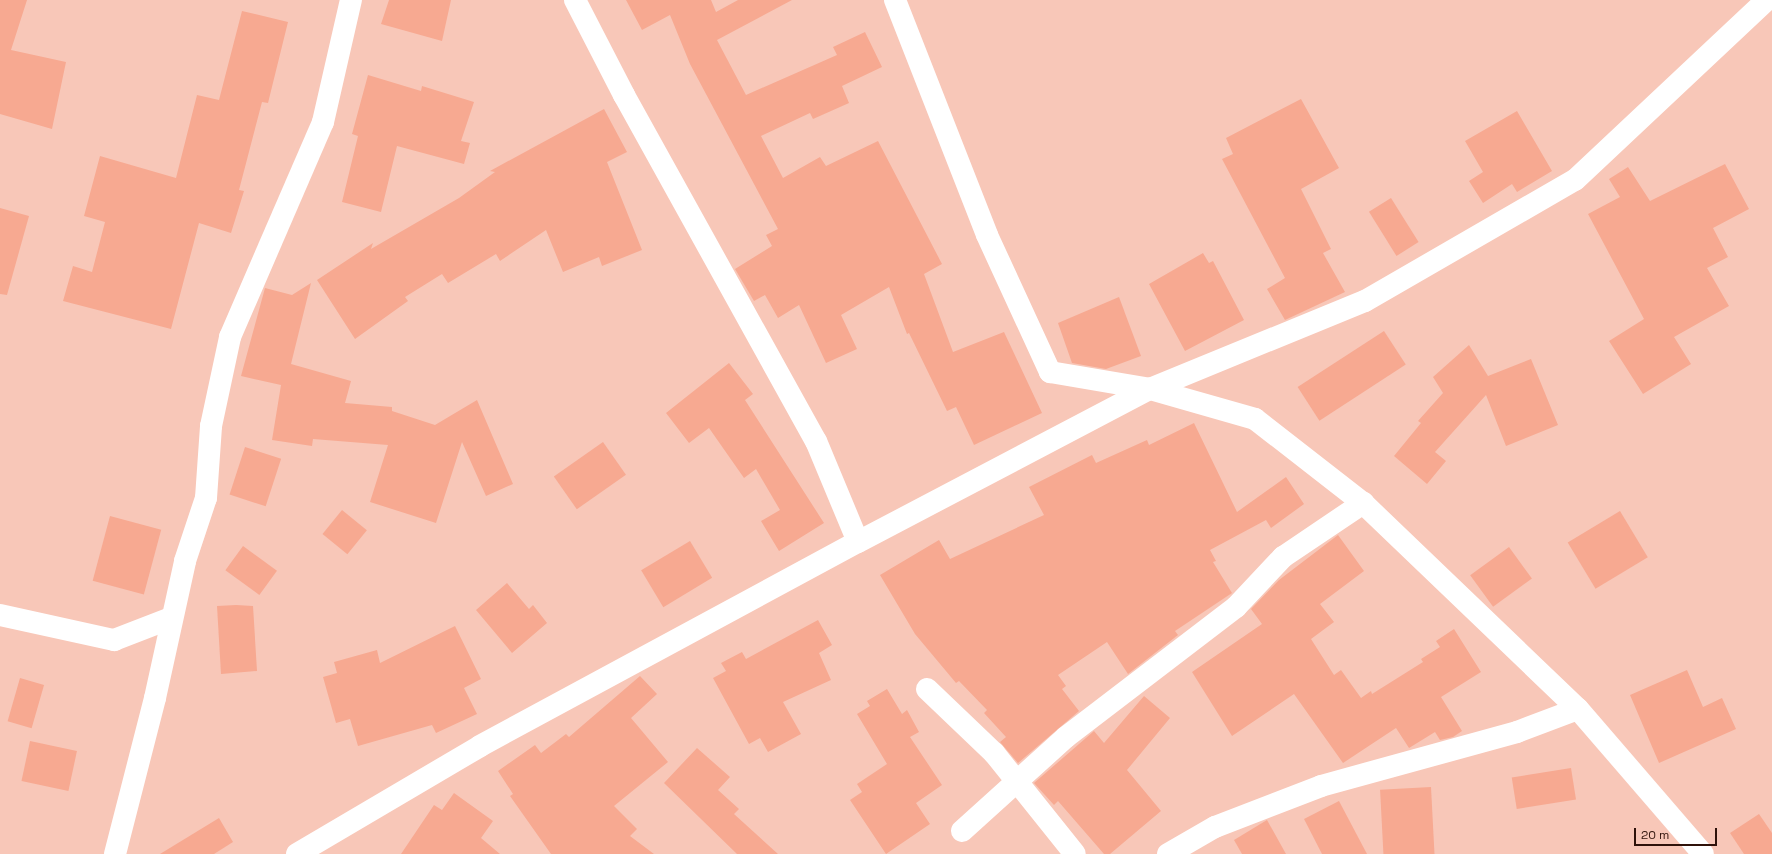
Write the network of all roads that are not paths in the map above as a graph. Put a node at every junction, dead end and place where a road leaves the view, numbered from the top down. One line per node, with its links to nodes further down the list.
1 (351, 0): 9 (street)
2 (575, 0): 7 (street)
3 (895, 0): 5 (street)
4 (1767, 0): 5 (street)
5 (1150, 390): 6 (street); 7 (street)
6 (1363, 503): 11 (street); 12 (street)
7 (858, 542): 15 (street)
8 (0, 615): 9 (street)
9 (171, 618): 14 (street)
10 (927, 689): 12 (street)
11 (1578, 709): 17 (street); 18 (street)
12 (1017, 782): 13 (street); 16 (street)
13 (962, 831)
14 (115, 854)
15 (298, 854)
16 (1075, 854)
17 (1168, 854)
18 (1703, 854)

